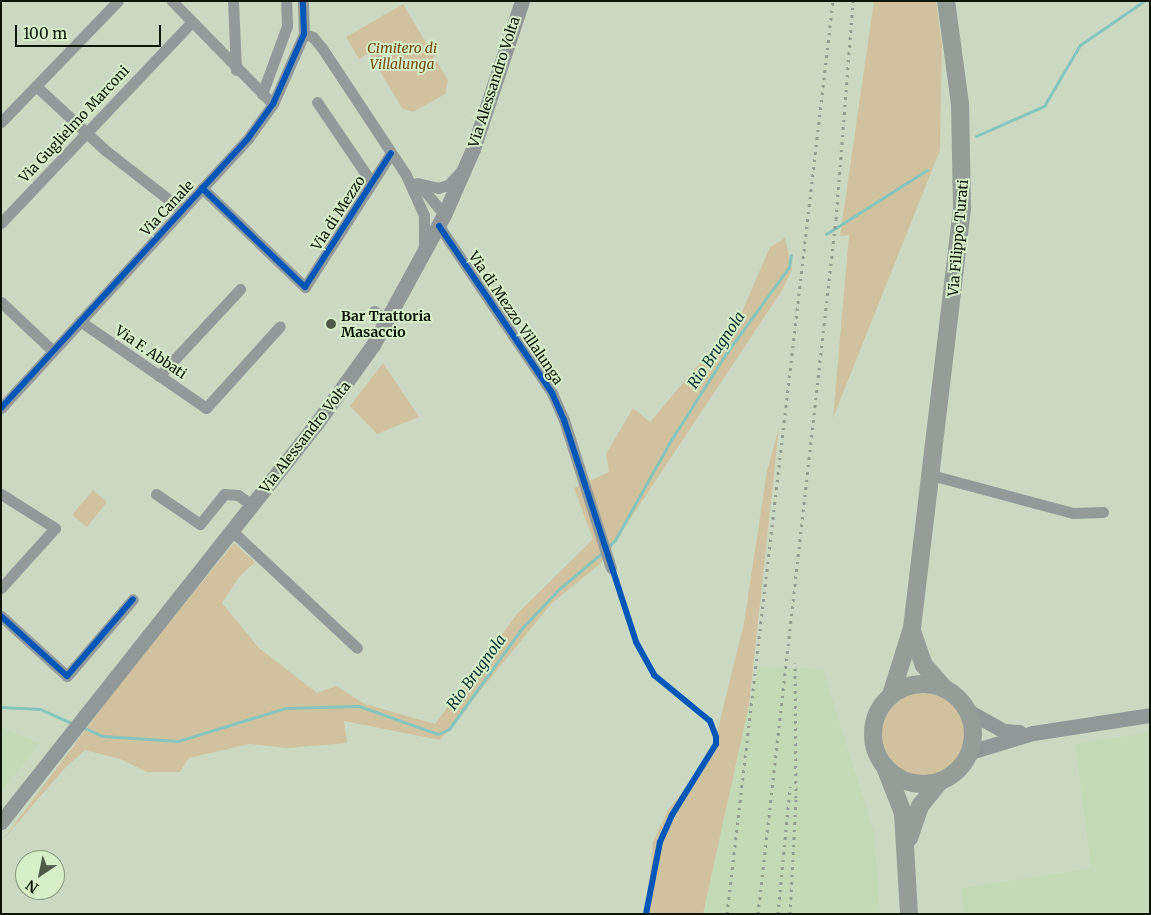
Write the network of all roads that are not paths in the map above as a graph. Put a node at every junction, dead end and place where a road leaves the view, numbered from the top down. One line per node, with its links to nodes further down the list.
1 (118, 1): 11 (street)
2 (172, 1): 8 (street)
3 (233, 1): 10 (street)
4 (286, 1): 12 (street)
5 (303, 1): 9 (street, Via Canale)
6 (522, 1): 17 (main road, Via Alessandro Volta)
7 (946, 1): 38 (main road, Via Filippo Turati)
8 (190, 24): 10 (street); 16 (street, Via Guglielmo Marconi)
9 (304, 34): 14 (street, Via Canale); 18 (street)
10 (236, 70): 12 (street)
11 (36, 86): 15 (street); 16 (street)
12 (262, 94): 14 (street)
13 (317, 102): 20 (street, Via di Mezzo)
14 (273, 104): 22 (street, Via Canale)
15 (1, 122)
16 (86, 133): 24 (street); 26 (street, Via Guglielmo Marconi)
17 (473, 148): 21 (street); 25 (main road, Via Alessandro Volta)
18 (391, 153): 19 (street); 20 (street, Via di Mezzo)
19 (406, 175): 21 (street); 23 (street)
20 (372, 183): 22 (street, Via di Mezzo)
21 (418, 183): 25 (street, Via di Mezzo Villalunga)
22 (202, 188): 24 (street, Via Canale)
23 (418, 197): 25 (street); 27 (street)
24 (182, 210): 31 (street, Via Canale)
25 (442, 221): 27 (main road, Via Alessandro Volta); 44 (street, Via di Mezzo Villalunga)
26 (1, 223)
27 (424, 257): 32 (main road, Via Alessandro Volta)
28 (240, 289): 35 (street)
29 (1, 302): 34 (street)
30 (374, 311): 32 (street)
31 (80, 321): 34 (street, Via Canale); 35 (street, Via F. Abbati)
32 (387, 322): 41 (main road, Via Alessandro Volta)
33 (280, 326): 35 (street, Via F. Abbati)
34 (53, 351): 36 (street, Via Canale)
35 (159, 376)
36 (5, 394): 37 (street, Via Canale)
37 (1, 408)
38 (931, 475): 42 (street); 48 (main road, Via Filippo Turati)
39 (1, 494): 45 (street)
40 (156, 494): 41 (street)
41 (252, 505): 43 (main road, Via Alessandro Volta)
42 (1103, 512)
43 (232, 531): 49 (street); 58 (main road, Via Alessandro Volta)
44 (611, 568)
45 (1, 588)
46 (133, 599): 47 (street)
47 (1, 616)
48 (912, 628): 50 (main road, Via Filippo Turati); 51 (main road, Via Filippo Turati)
49 (358, 648)
50 (945, 689): 51 (main road); 52 (main road)
51 (891, 695): 56 (main road)
52 (968, 711): 54 (main road); 55 (main road)
53 (1150, 715): 54 (main road)
54 (1033, 733): 55 (main road)
55 (970, 752): 57 (main road)
56 (882, 762): 57 (main road); 59 (main road)
57 (940, 781): 59 (main road)
58 (1, 822)
59 (907, 848): 60 (main road)
60 (909, 914)

